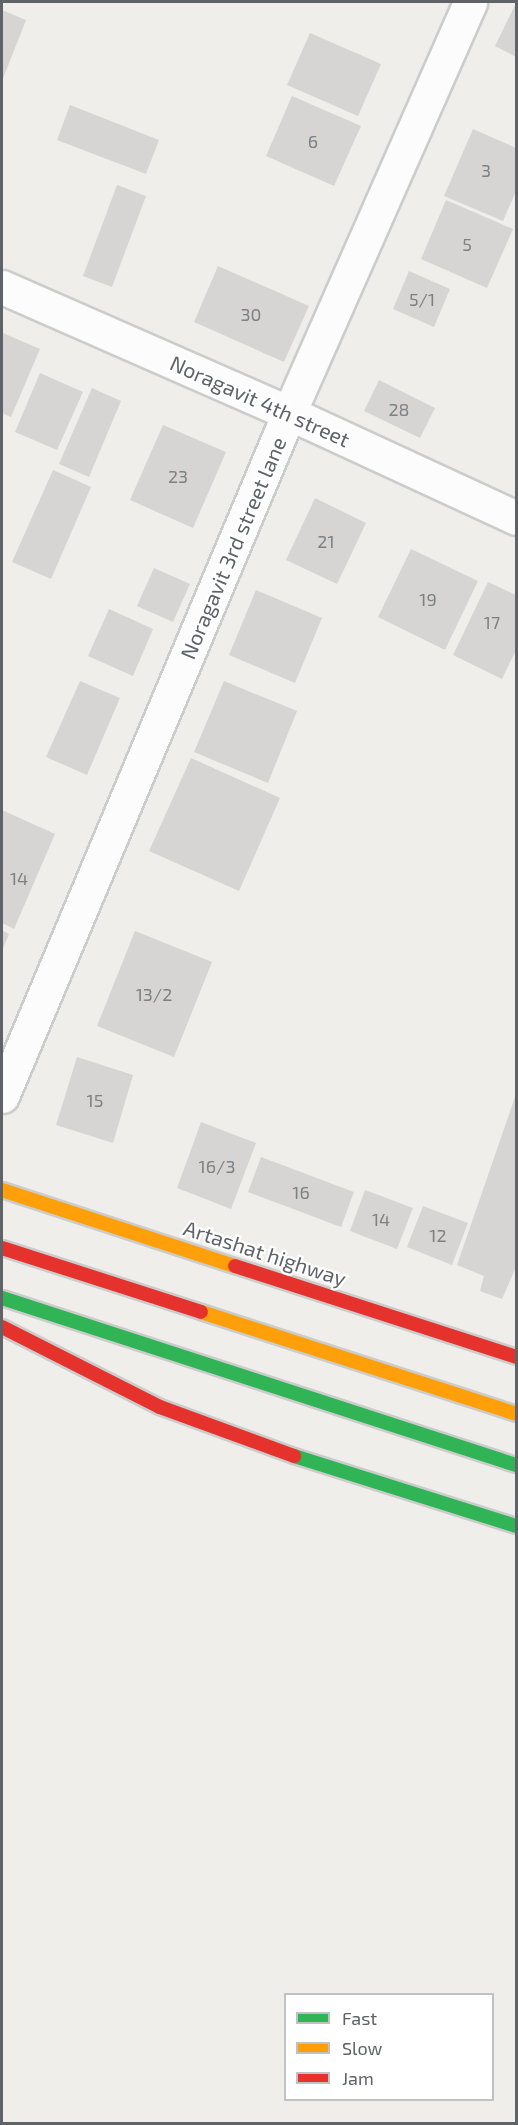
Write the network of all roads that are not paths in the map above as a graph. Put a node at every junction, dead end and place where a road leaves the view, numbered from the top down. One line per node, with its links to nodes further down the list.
1 (470, 2): 3 (street, Noragavit 3rd street lane)
2 (2, 287): 3 (street, Noragavit 4th street)
3 (290, 413): 4 (street, Noragavit 4th street); 5 (street, Noragavit 3rd street lane)
4 (516, 518)
5 (2, 1096)
6 (2, 1190): 10 (main road, Artashat highway)
7 (2, 1248): 11 (main road)
8 (2, 1298): 12 (main road)
9 (2, 1327): 13 (main road)
10 (516, 1357)
11 (516, 1414)
12 (516, 1465)
13 (516, 1526)

